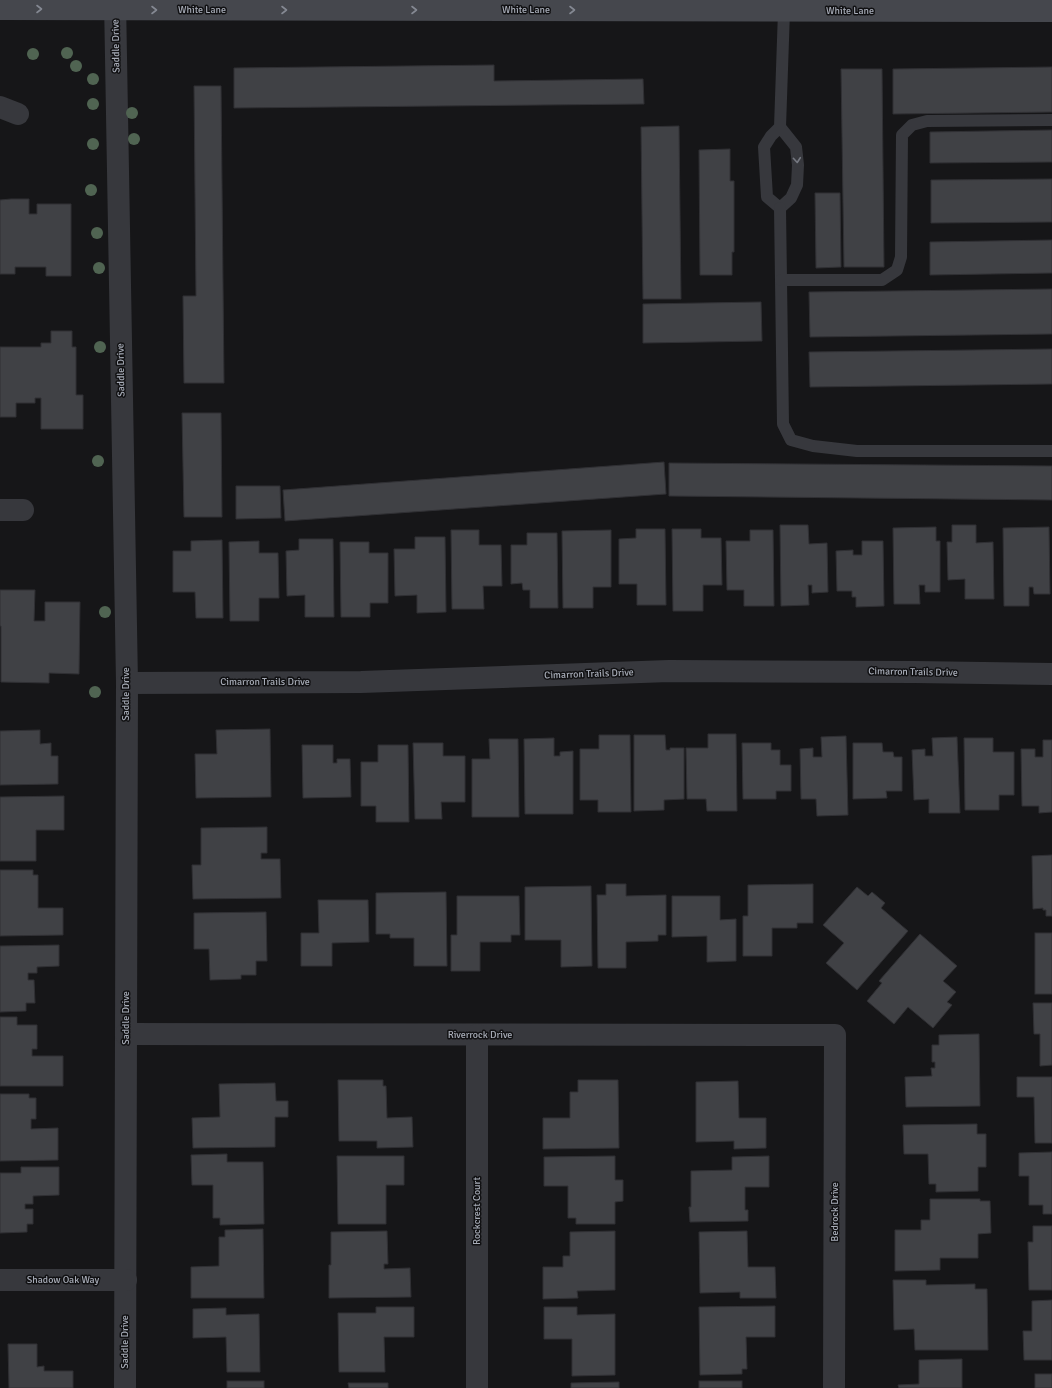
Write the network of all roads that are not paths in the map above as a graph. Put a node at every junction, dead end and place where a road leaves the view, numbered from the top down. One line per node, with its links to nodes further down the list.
1 (115, 5): 2 (main road, White Lane, one-way to 2); 3 (main road, White Lane, one-way to 1); 13 (street, Saddle Drive)
2 (798, 7): 4 (main road, White Lane); 6 (lane)
3 (0, 9)
4 (1052, 11)
5 (1052, 120): 8 (lane)
6 (780, 127): 7 (lane, one-way to 7); 7 (lane)
7 (780, 208): 8 (lane)
8 (781, 280): 9 (lane)
9 (1052, 451)
10 (0, 510): 11 (street)
11 (23, 510)
12 (1052, 674): 13 (street, Cimarron Trails Drive)
13 (127, 683): 14 (street, Saddle Drive)
14 (126, 1034): 15 (street, Riverrock Drive); 18 (street, Saddle Drive)
15 (478, 1035): 16 (street, Riverrock Drive); 20 (street, Rockcrest Court)
16 (835, 1035): 21 (street, Bedrock Drive)
17 (0, 1280): 18 (street, Shadow Oak Way)
18 (126, 1280): 19 (street, Saddle Drive)
19 (125, 1388)
20 (477, 1388)
21 (834, 1388)

